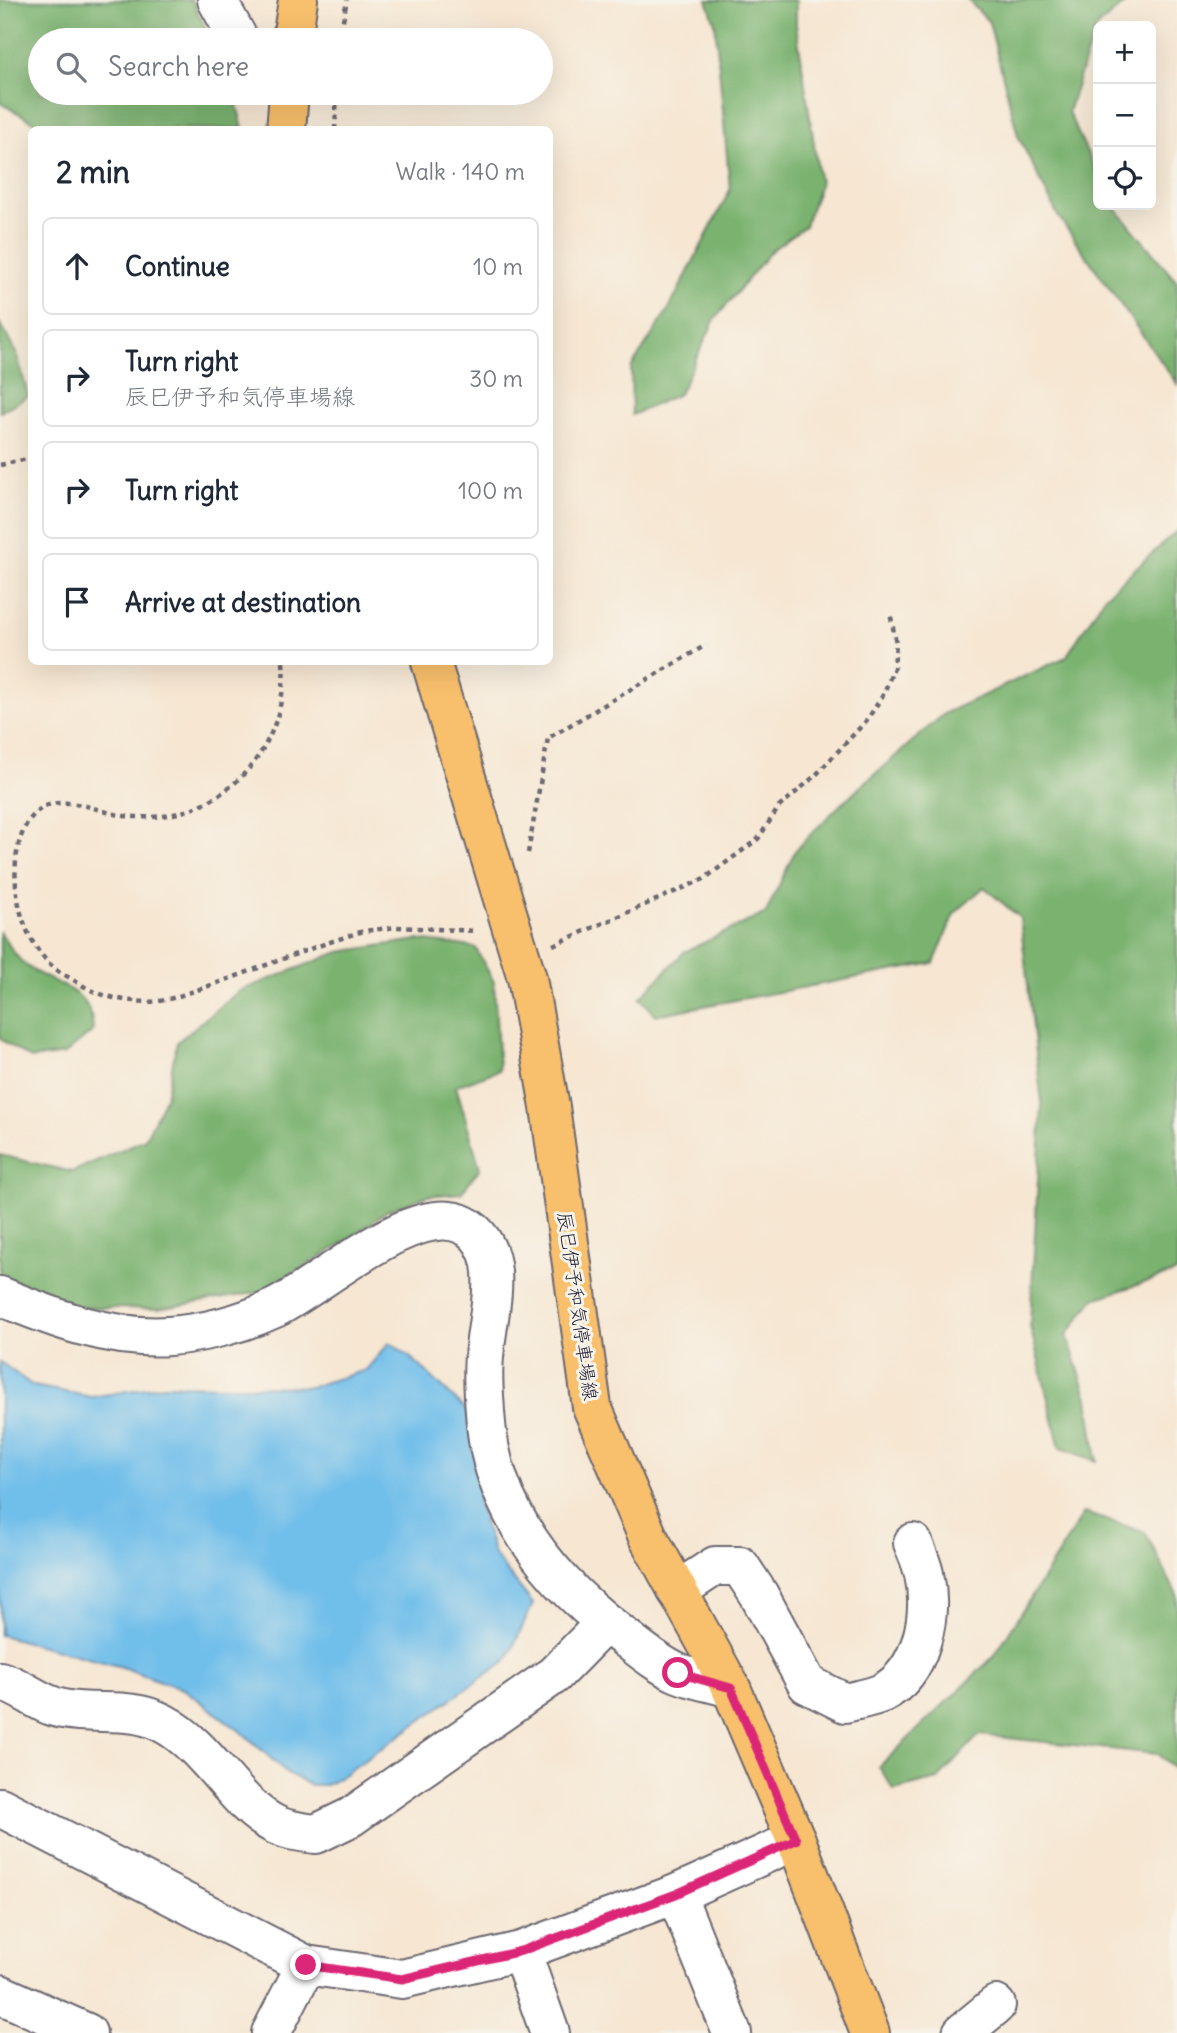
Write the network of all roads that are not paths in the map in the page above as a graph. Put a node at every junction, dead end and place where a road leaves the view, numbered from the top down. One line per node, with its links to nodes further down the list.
1 (217, 0): 3 (street)
2 (298, 0): 4 (main road)
3 (232, 28)
4 (294, 28)
5 (431, 665): 8 (main road, 辰巳伊予和気停車場線)
6 (0, 1296): 9 (street)
7 (913, 1543): 8 (street)
8 (677, 1591): 11 (main road, 辰巳伊予和気停車場線)
9 (605, 1623): 10 (street); 11 (street)
10 (0, 1681)
11 (731, 1688): 13 (main road, 辰巳伊予和気停車場線)
12 (0, 1807): 16 (street)
13 (796, 1840): 14 (street); 23 (main road, 辰巳伊予和気停車場線)
14 (676, 1894): 15 (street); 22 (street)
15 (521, 1951): 16 (street); 21 (street)
16 (306, 1965): 20 (street)
17 (0, 1994): 19 (street)
18 (996, 2005): 24 (street)
19 (87, 2033)
20 (271, 2033)
21 (550, 2033)
22 (732, 2033)
23 (870, 2033)
24 (962, 2033)

